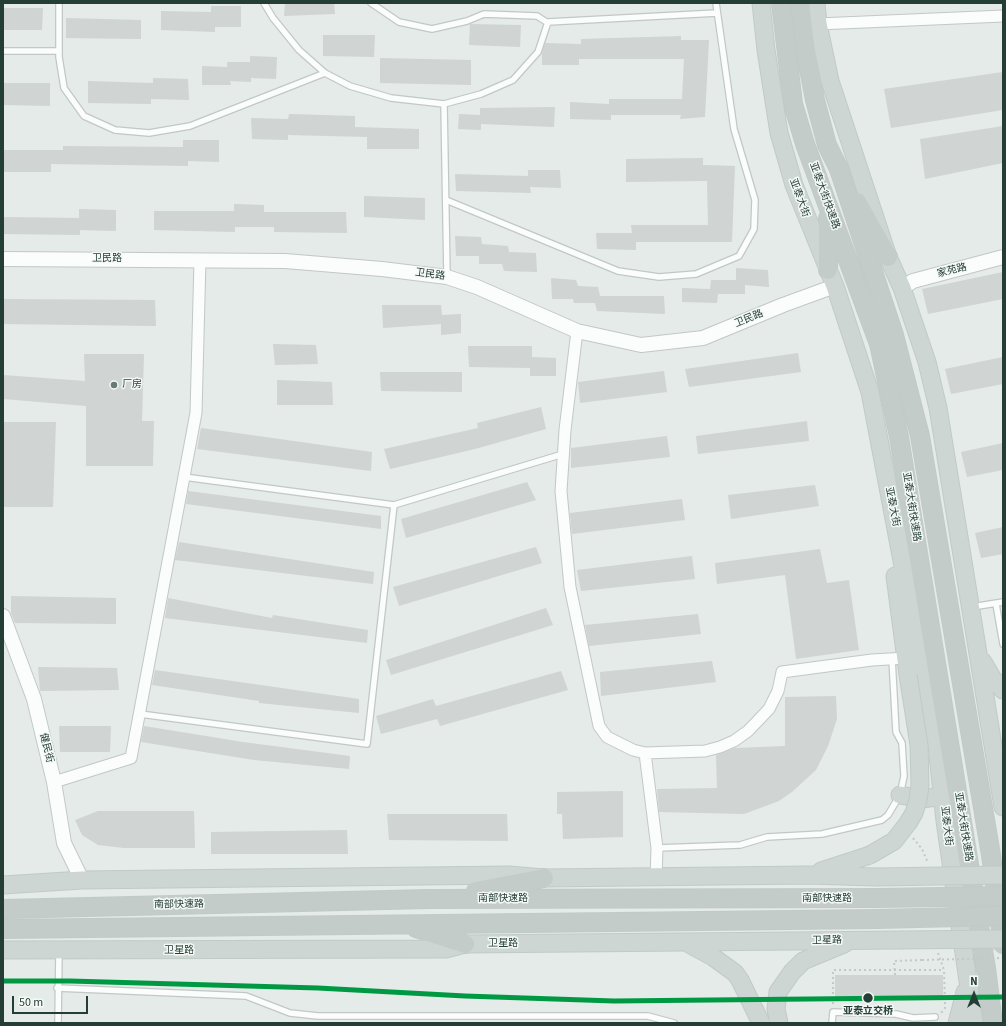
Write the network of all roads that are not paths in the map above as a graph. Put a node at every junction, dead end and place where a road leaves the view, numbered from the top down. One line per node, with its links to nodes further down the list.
1 (59, 3): 14 (lane)
2 (264, 3): 15 (lane)
3 (371, 3): 11 (lane)
4 (716, 3): 9 (lane)
5 (761, 3): 24 (main road, 亚泰大街)
6 (781, 3): 19 (highway, 亚泰大街快速路)
7 (800, 3): 17 (highway, 亚泰大街快速路)
8 (816, 3): 12 (main road)
9 (717, 13): 11 (lane); 18 (lane)
10 (1003, 16): 12 (street)
11 (548, 23): 16 (lane)
12 (818, 24): 20 (main road)
13 (3, 51): 14 (lane)
14 (59, 51): 15 (lane)
15 (325, 73): 16 (lane)
16 (444, 104): 18 (lane)
17 (839, 170): 20 (highway); 64 (highway, 亚泰大街快速路)
18 (446, 200): 25 (lane)
19 (828, 204): 24 (highway); 77 (highway, 亚泰大街快速路)
20 (888, 257): 27 (main road)
21 (1003, 258): 27 (street, 家苑路)
22 (3, 259): 23 (street, 卫民路)
23 (200, 260): 25 (street, 卫民路); 30 (street)
24 (828, 270): 26 (main road, 亚泰大街)
25 (447, 277): 28 (street, 卫民路)
26 (835, 286): 28 (street, 卫民路); 32 (main road, 亚泰大街)
27 (902, 288): 35 (main road)
28 (577, 331): 29 (street)
29 (563, 454): 31 (lane); 42 (street)
30 (184, 477): 31 (lane); 41 (street)
31 (394, 505): 41 (lane)
32 (897, 530): 39 (main road); 45 (main road, 亚泰大街)
33 (1003, 602): 34 (lane)
34 (996, 604): 35 (lane); 37 (lane)
35 (971, 607): 38 (main road)
36 (3, 616): 43 (street, 健民街)
37 (1003, 644)
38 (979, 655): 40 (main road); 46 (main road)
39 (899, 658): 42 (street); 44 (lane); 48 (main road, bridge)
40 (1003, 690)
41 (140, 714): 43 (street)
42 (645, 753): 47 (street)
43 (54, 782): 52 (street, 健民街)
44 (900, 795): 45 (main road); 47 (lane)
45 (942, 796): 67 (main road, 亚泰大街)
46 (1003, 807)
47 (657, 848): 51 (street)
48 (807, 875): 49 (main road, bridge); 51 (main road)
49 (1003, 875)
50 (544, 878): 51 (main road); 52 (main road); 55 (highway)
51 (656, 878)
52 (82, 880): 53 (main road)
53 (3, 885)
54 (1003, 896): 55 (highway, 南部快速路, bridge)
55 (429, 899): 56 (highway, 南部快速路)
56 (3, 909)
57 (1003, 916): 58 (highway, 南部快速路, bridge)
58 (402, 924): 59 (highway, 南部快速路); 63 (highway)
59 (3, 929)
60 (1003, 939): 61 (main road, 卫星路, bridge)
61 (854, 940): 62 (main road, 卫星路); 73 (main road)
62 (687, 943): 63 (main road, 卫星路); 72 (main road)
63 (465, 944): 66 (main road, 卫星路)
64 (1003, 944)
65 (3, 950): 66 (main road, 卫星路)
66 (58, 951): 68 (lane)
67 (968, 976): 75 (main road); 76 (main road, 亚泰大街)
68 (57, 988): 70 (lane); 71 (lane)
69 (935, 1017): 74 (lane)
70 (58, 1023)
71 (674, 1023)
72 (761, 1023)
73 (778, 1023)
74 (832, 1023)
75 (957, 1023)
76 (974, 1023)
77 (993, 1023)

